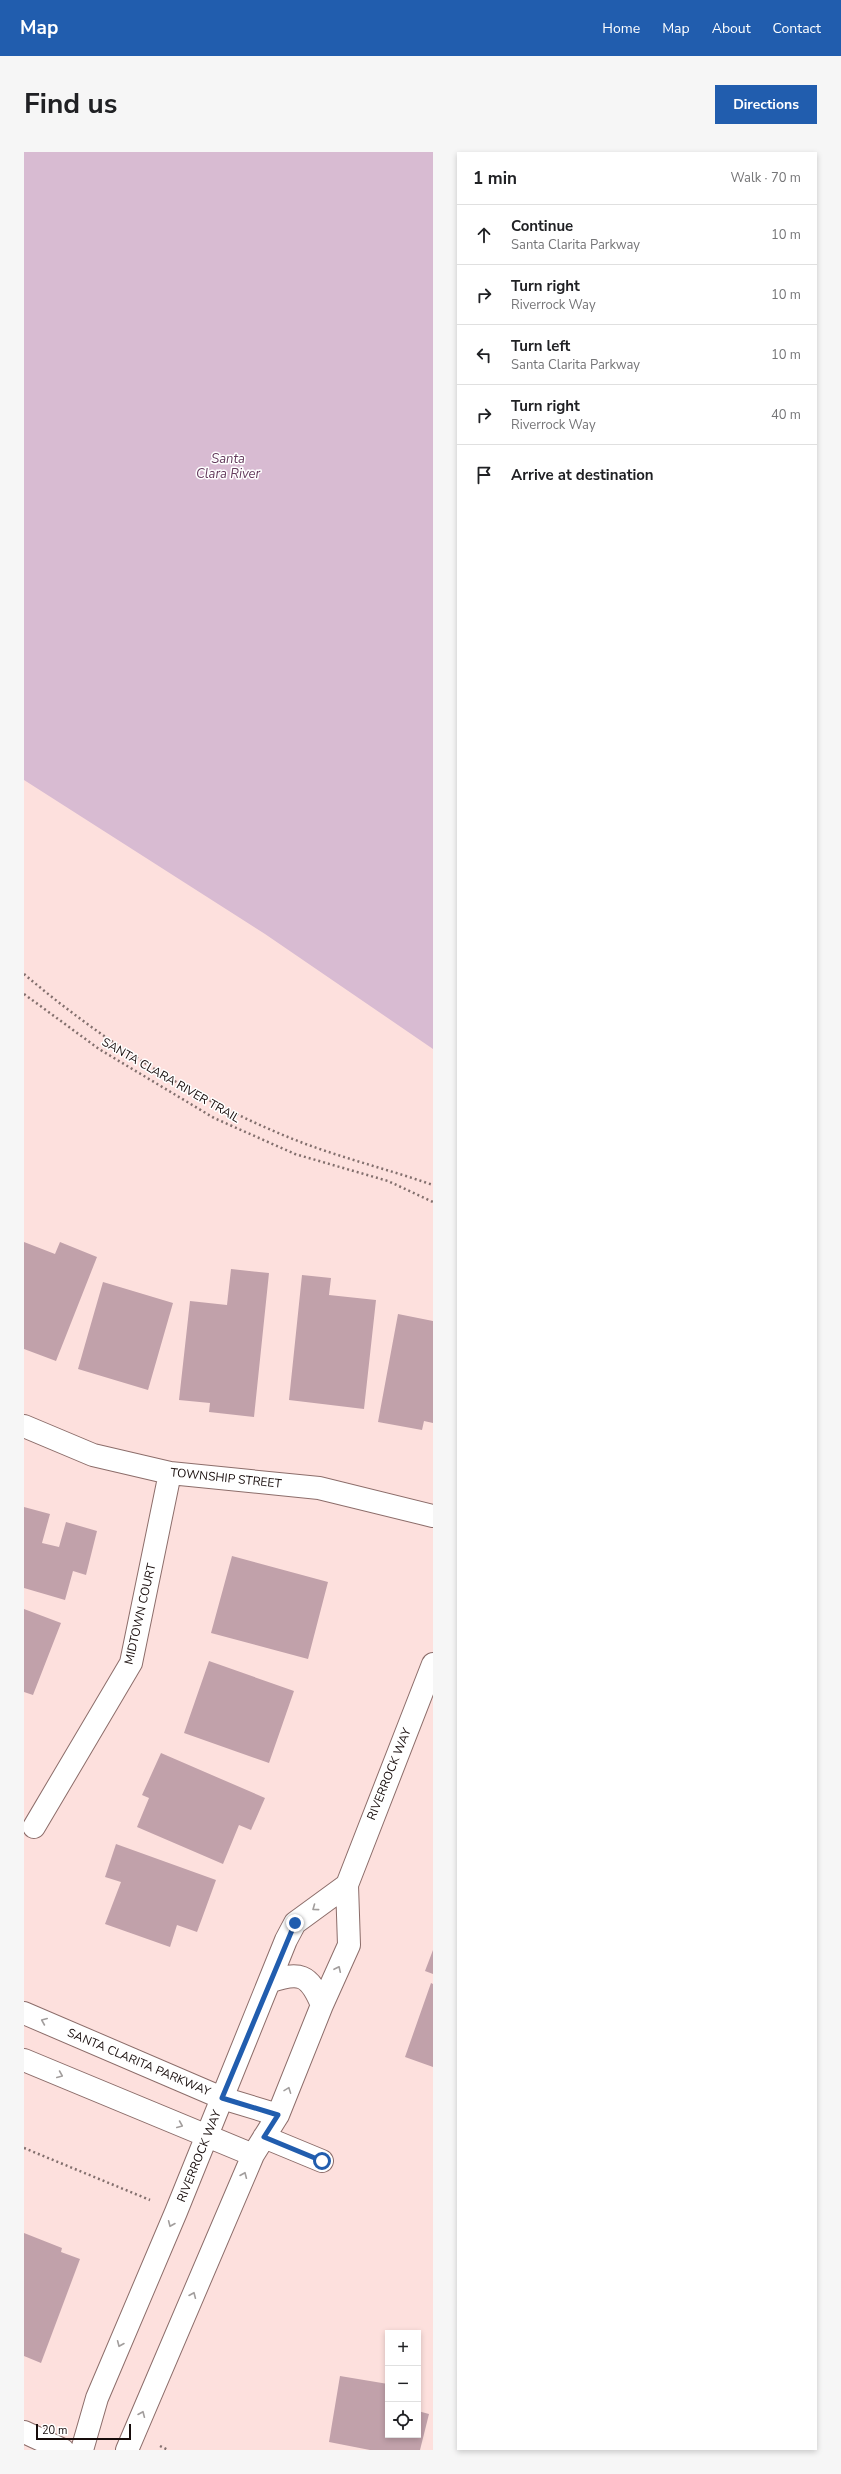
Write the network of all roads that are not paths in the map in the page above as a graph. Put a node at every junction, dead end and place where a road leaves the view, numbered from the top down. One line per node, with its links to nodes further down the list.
1 (24, 1426): 2 (street, TOWNSHIP STREET)
2 (170, 1472): 3 (street, TOWNSHIP STREET); 5 (street, MIDTOWN COURT)
3 (433, 1516)
4 (433, 1664): 6 (street, RIVERROCK WAY)
5 (34, 1827)
6 (347, 1885): 7 (street, RIVERROCK WAY, one-way to 7); 8 (street, RIVERROCK WAY, one-way to 6)
7 (269, 1982): 8 (street); 11 (street, RIVERROCK WAY)
8 (322, 2005): 12 (street, RIVERROCK WAY, one-way to 8)
9 (24, 2013): 11 (street, SANTA CLARITA PARKWAY, one-way to 9)
10 (24, 2060): 13 (street, one-way to 13)
11 (222, 2098): 12 (street, SANTA CLARITA PARKWAY); 13 (street, RIVERROCK WAY)
12 (278, 2115): 14 (street, RIVERROCK WAY)
13 (206, 2136): 15 (street); 19 (street, RIVERROCK WAY, one-way to 19)
14 (264, 2137): 15 (street, RIVERROCK WAY); 16 (street)
15 (253, 2155): 20 (street, RIVERROCK WAY, one-way to 15)
16 (322, 2161)
17 (24, 2432): 18 (street)
18 (63, 2450)
19 (82, 2450)
20 (127, 2450)

